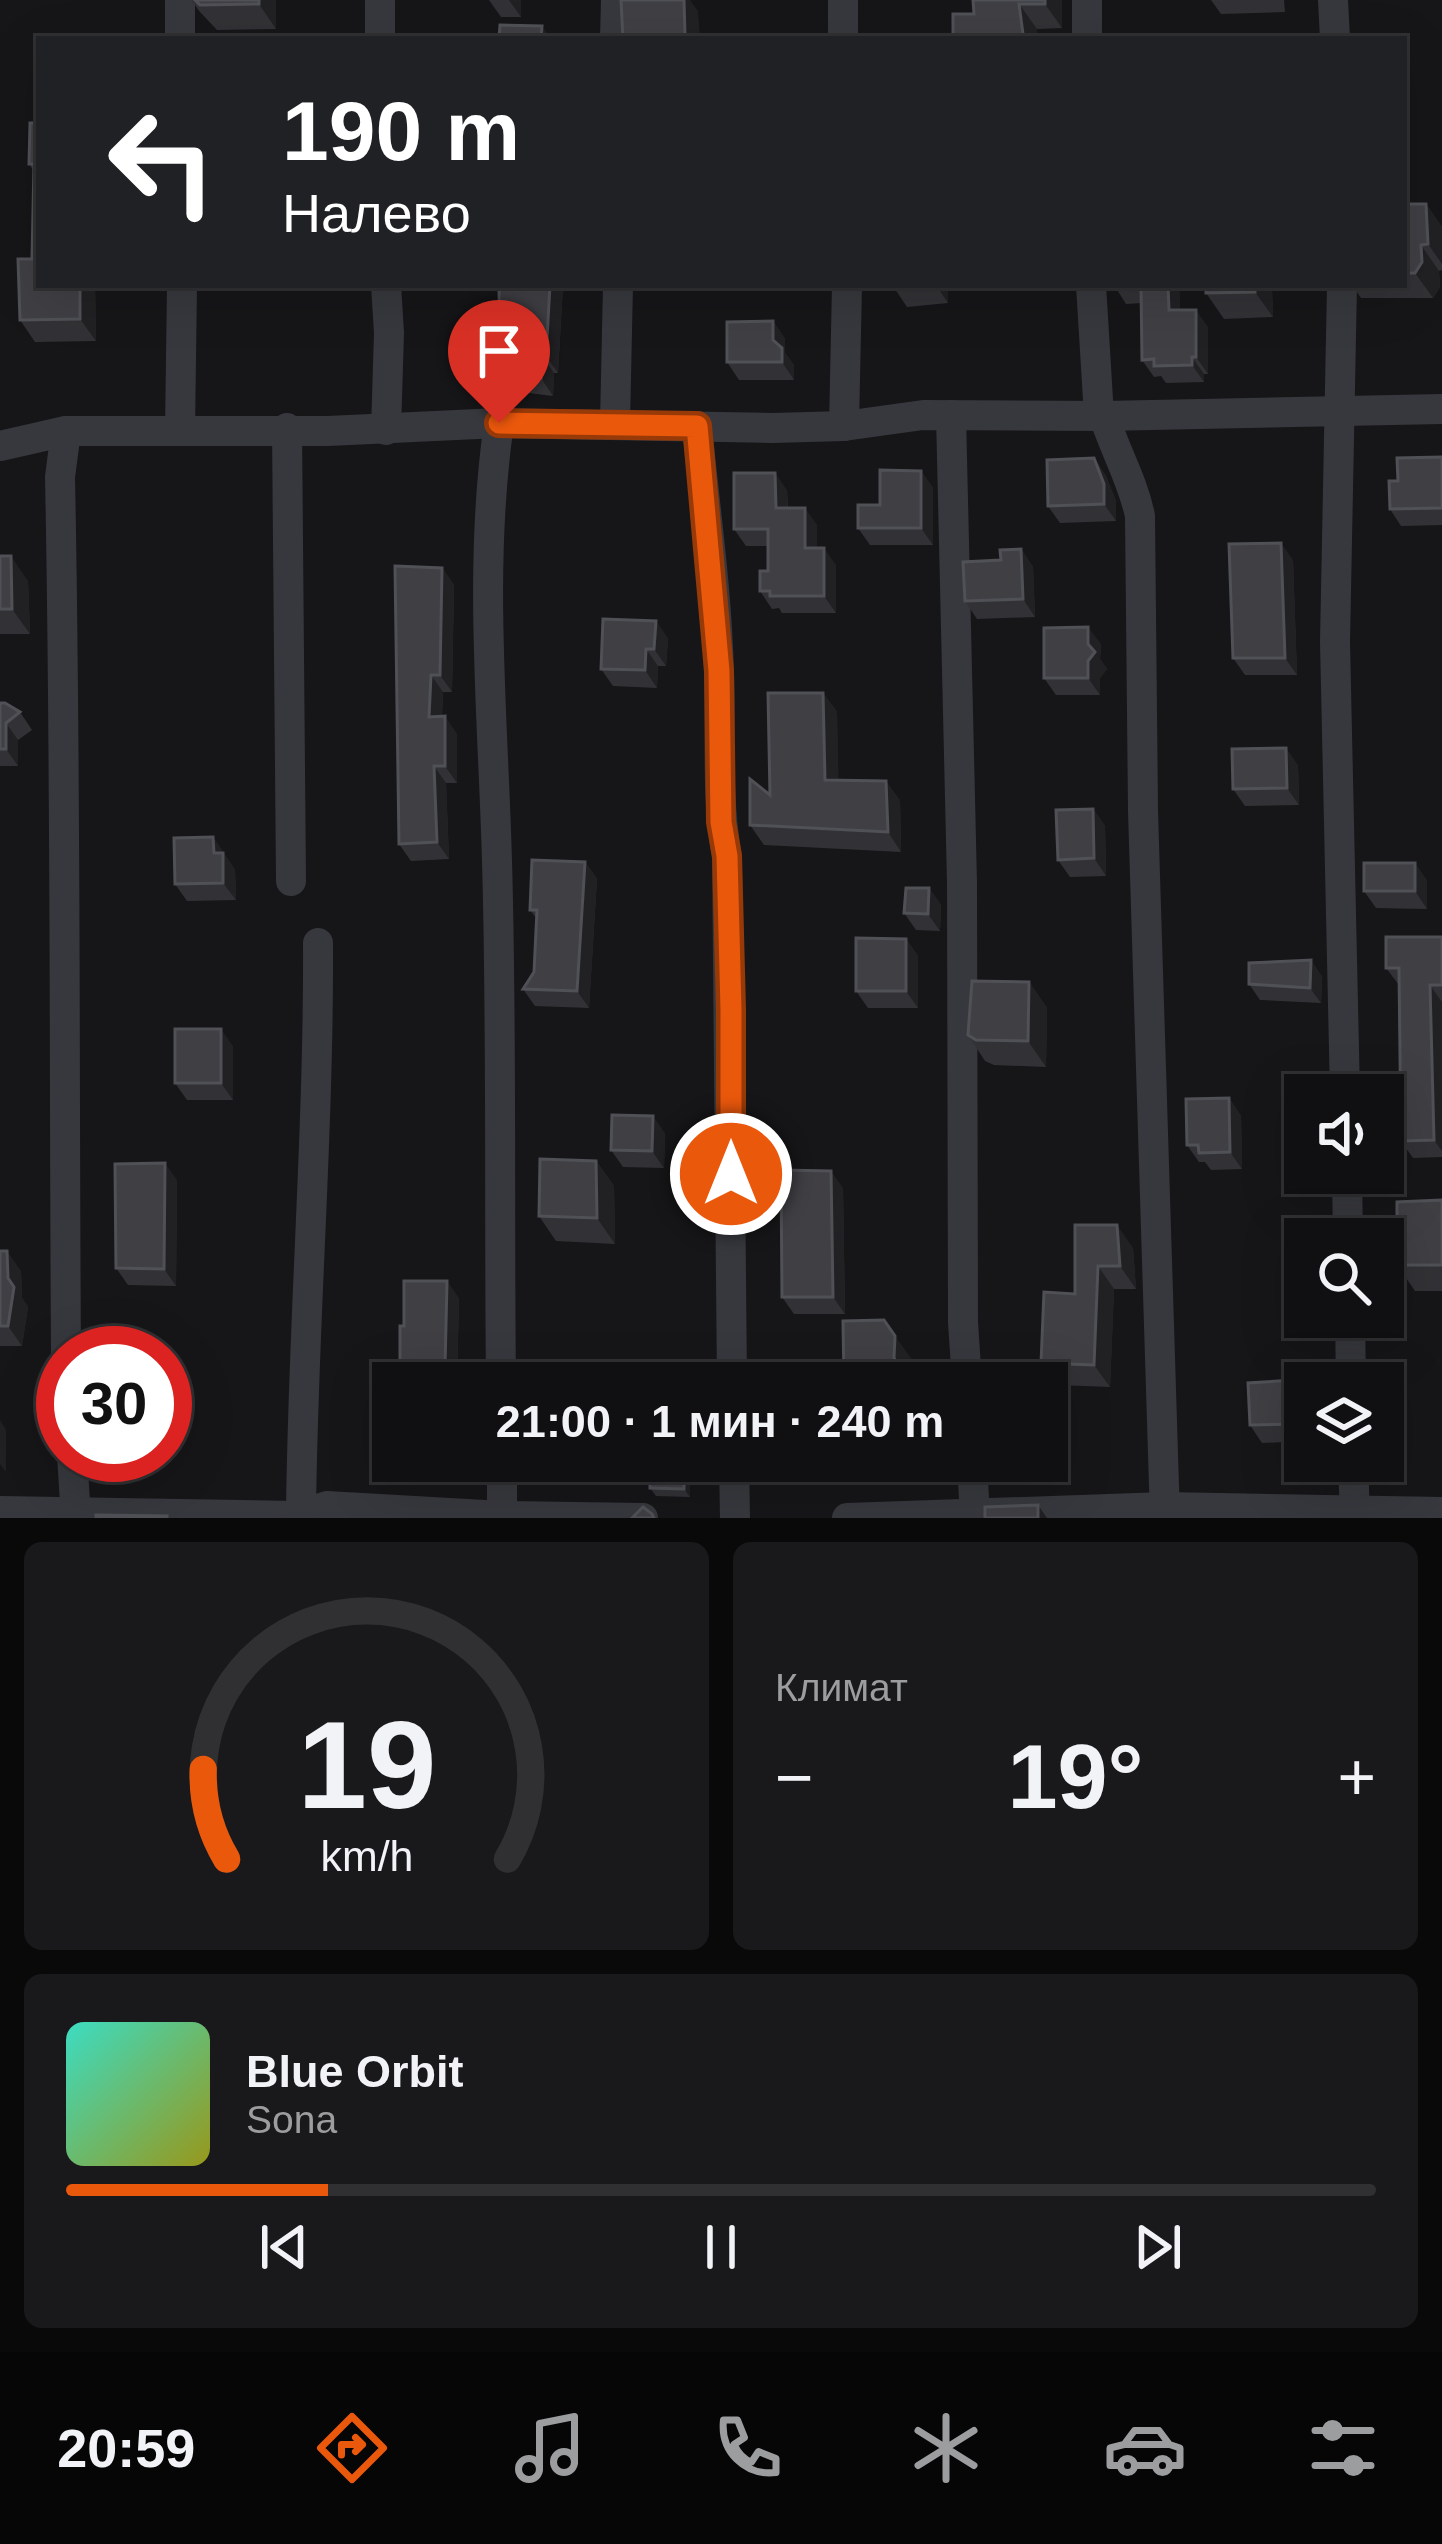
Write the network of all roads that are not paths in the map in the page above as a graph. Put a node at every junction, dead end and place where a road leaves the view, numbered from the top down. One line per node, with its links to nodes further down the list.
1 (179, 0): 7 (street)
2 (380, 0): 8 (street)
3 (616, 0): 9 (street)
4 (843, 0): 10 (street)
5 (1087, 0): 11 (street)
6 (1333, 0): 12 (street)
7 (180, 36)
8 (380, 36)
9 (615, 36)
10 (843, 36)
11 (1087, 36)
12 (1335, 36)
13 (182, 288): 30 (street)
14 (386, 288): 28 (street)
15 (618, 288): 24 (street)
16 (847, 288): 26 (street)
17 (1091, 288): 22 (street)
18 (1342, 288): 20 (street)
19 (1442, 409): 20 (street)
20 (1340, 412): 22 (street); 34 (street)
21 (951, 415): 22 (street); 26 (street); 38 (street)
22 (1101, 416): 45 (street)
23 (499, 423): 24 (street); 28 (street); 36 (street)
24 (615, 423): 25 (street)
25 (697, 426): 26 (street); 37 (street)
26 (844, 426)
27 (287, 428): 28 (street); 30 (street); 32 (street)
28 (386, 430)
29 (66, 431): 30 (street); 31 (street); 35 (street)
30 (180, 431)
31 (0, 446)
32 (291, 880)
33 (318, 944): 49 (street)
34 (1345, 1074)
35 (66, 1326)
36 (501, 1362)
37 (732, 1362)
38 (966, 1362)
39 (74, 1482): 48 (street)
40 (502, 1482): 51 (street)
41 (734, 1482): 53 (street)
42 (973, 1482): 50 (street)
43 (1353, 1482): 47 (street)
44 (0, 1510): 48 (street)
45 (1165, 1512): 47 (street); 50 (street)
46 (1442, 1512): 47 (street)
47 (1354, 1514)
48 (76, 1515): 49 (street)
49 (297, 1515): 51 (street)
50 (975, 1515): 54 (street)
51 (502, 1517): 52 (street)
52 (643, 1518)
53 (735, 1518)
54 (848, 1518)

